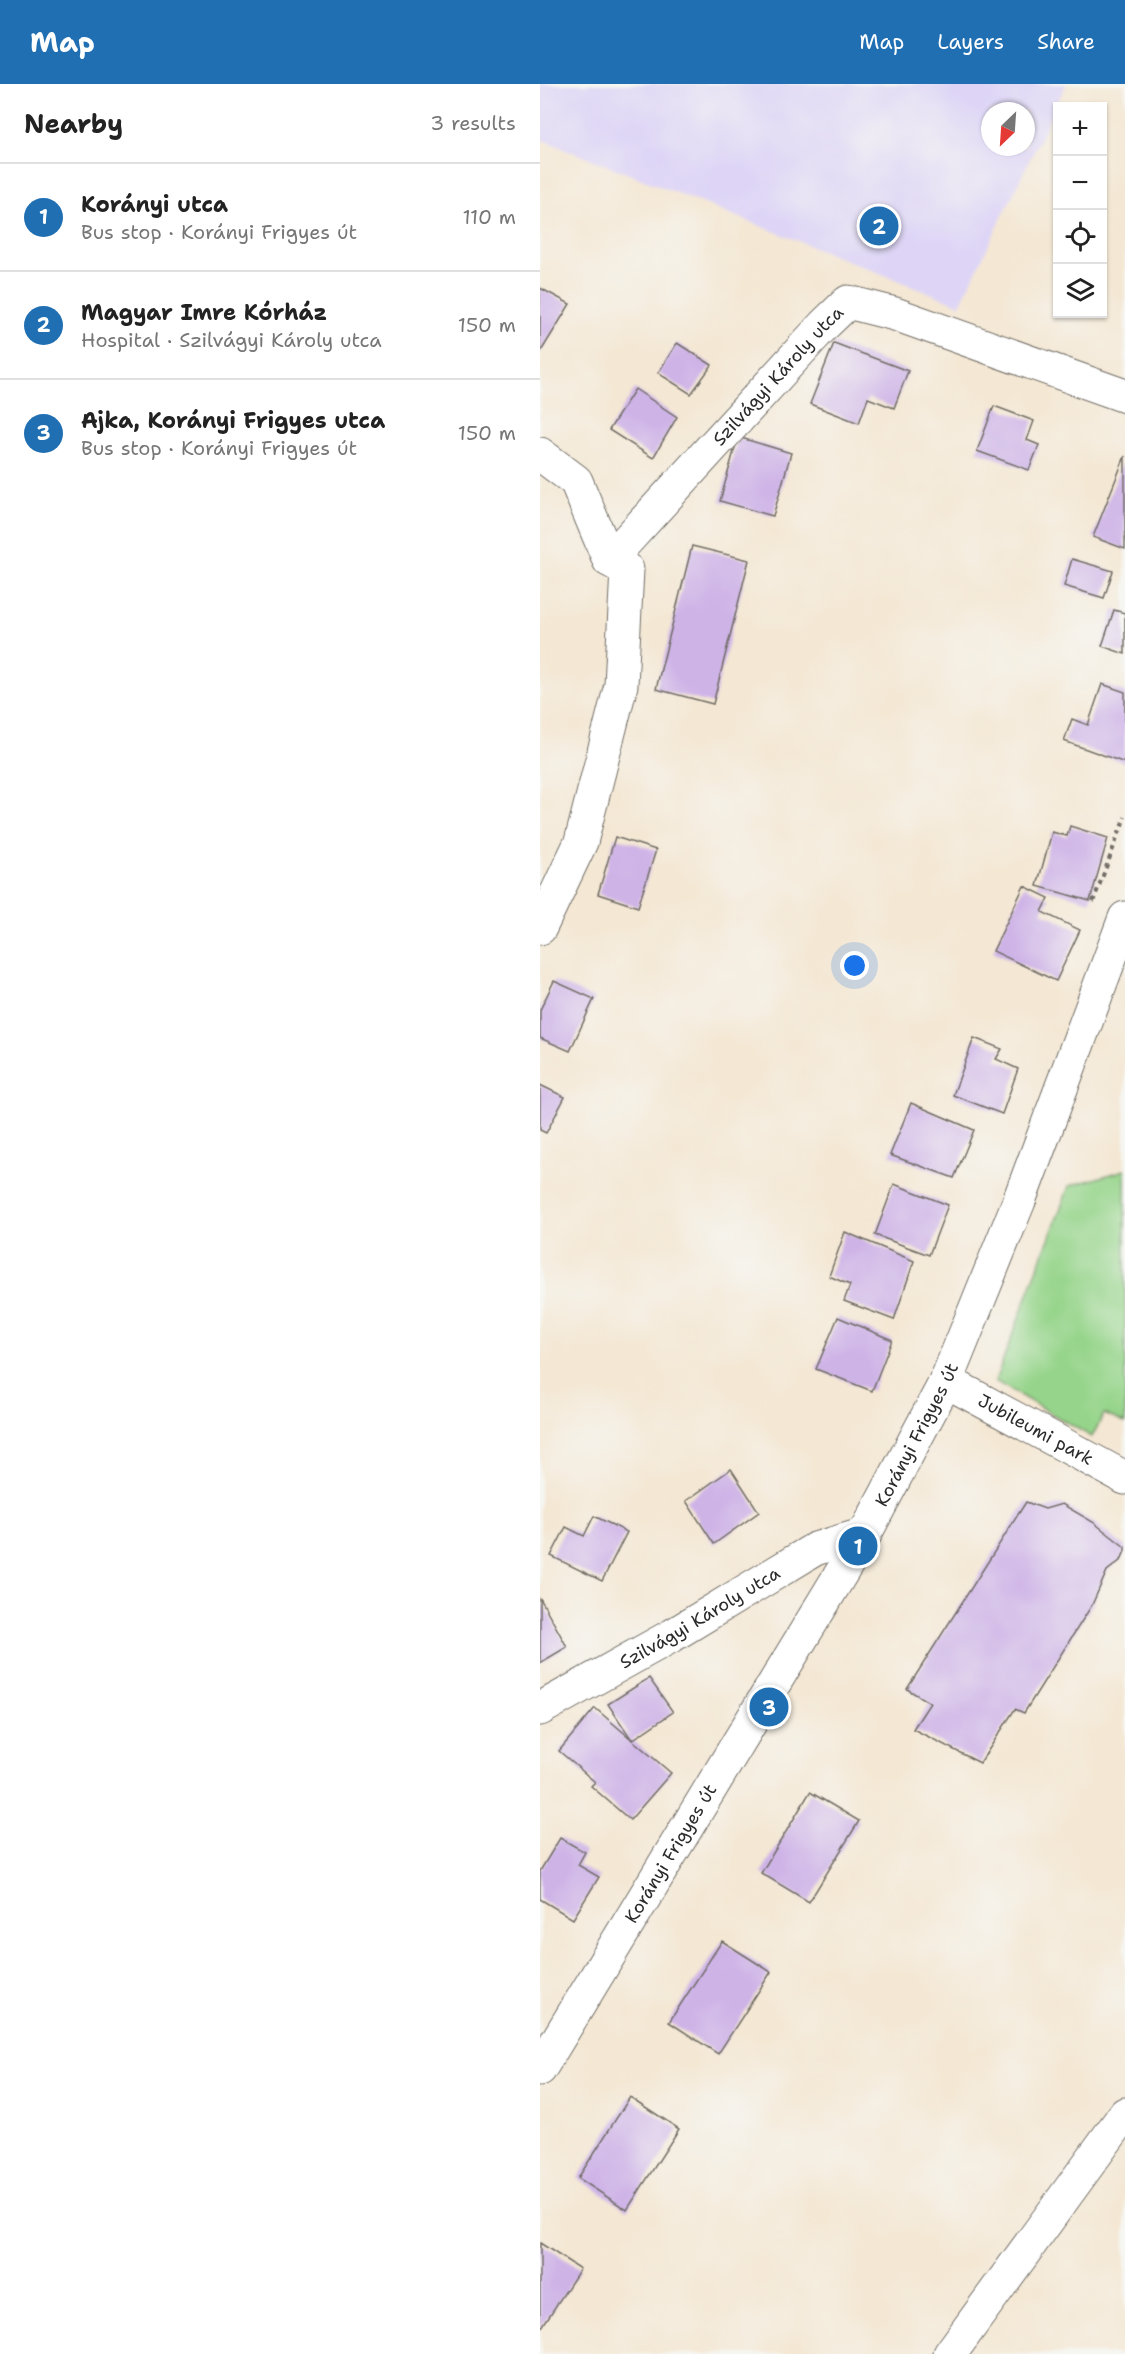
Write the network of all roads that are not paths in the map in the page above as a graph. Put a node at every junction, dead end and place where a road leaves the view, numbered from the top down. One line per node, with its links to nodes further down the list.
1 (1125, 396): 3 (street, Szilvágyi Károly utca)
2 (540, 454): 3 (street)
3 (609, 560): 5 (street)
4 (1125, 918): 6 (street, Korányi Frigyes út)
5 (540, 928)
6 (946, 1381): 7 (street, Jubileumi park); 8 (street, Korányi Frigyes út)
7 (1125, 1478)
8 (865, 1534): 9 (street, Szilvágyi Károly utca); 10 (street, Korányi Frigyes út)
9 (540, 1709)
10 (540, 2069)
11 (1125, 2114): 12 (street)
12 (950, 2354)

